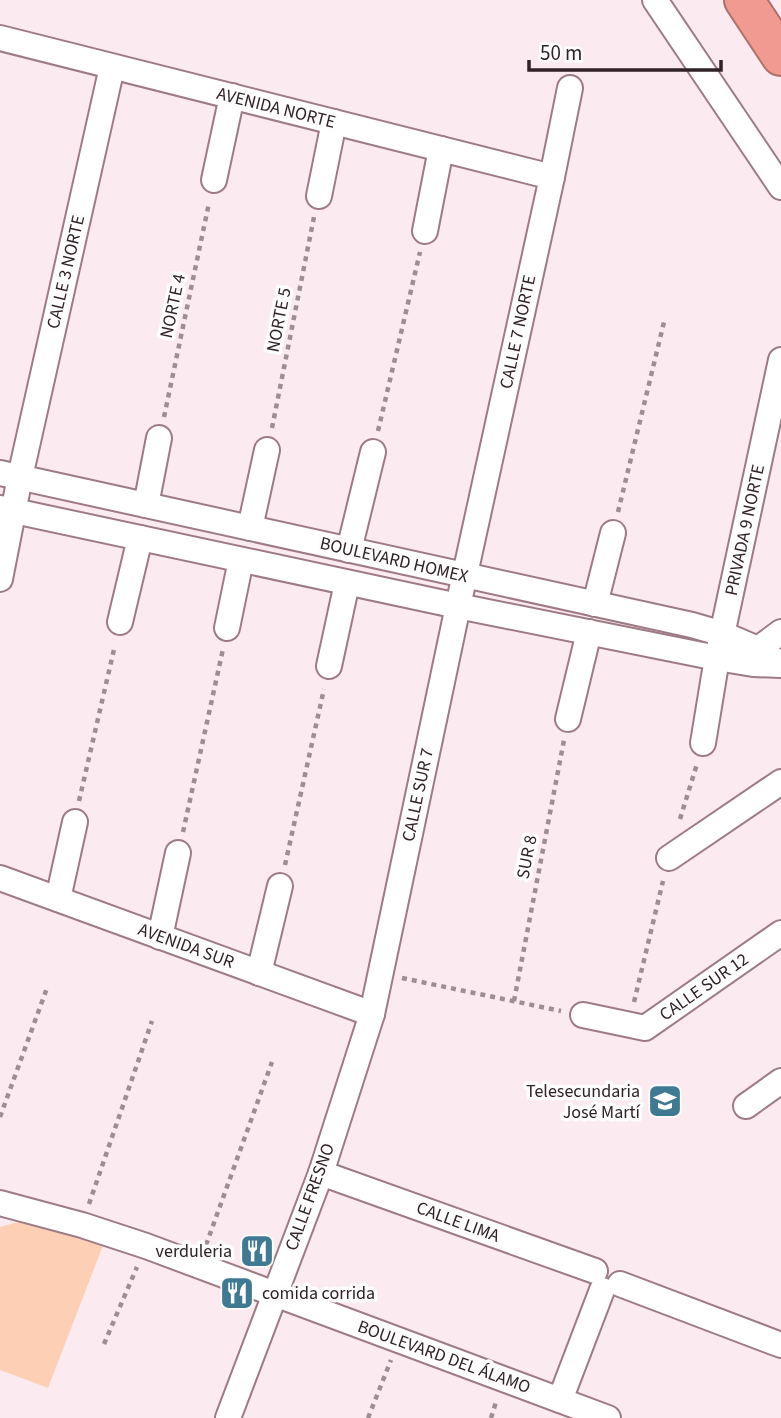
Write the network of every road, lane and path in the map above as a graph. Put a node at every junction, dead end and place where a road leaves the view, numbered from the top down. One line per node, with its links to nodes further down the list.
1 (655, 0): 12 (street)
2 (744, 0): 4 (highway)
3 (0, 38): 5 (street, AVENIDA NORTE)
4 (781, 55)
5 (112, 67): 7 (street, AVENIDA NORTE); 20 (street, CALLE 3 NORTE)
6 (570, 88): 10 (street, CALLE 7 NORTE)
7 (232, 96): 8 (street, AVENIDA NORTE); 11 (street)
8 (334, 122): 9 (street, AVENIDA NORTE); 13 (street)
9 (441, 149): 10 (street, AVENIDA NORTE); 14 (street)
10 (552, 177): 28 (street, CALLE 7 NORTE)
11 (214, 180): 17 (path, NORTE 4)
12 (781, 187)
13 (318, 197): 18 (path, NORTE 5)
14 (425, 231): 19 (path)
15 (665, 318): 24 (path)
16 (781, 360): 37 (street, PRIVADA 9 NORTE)
17 (159, 438): 21 (street)
18 (267, 450): 23 (street)
19 (373, 452): 26 (street)
20 (10, 475): 21 (street, BOULEVARD HOMEX); 22 (street, CALLE 3 NORTE)
21 (146, 505): 23 (street, BOULEVARD HOMEX)
22 (7, 509): 25 (street, BOULEVARD HOMEX); 29 (street, CALLE 3 NORTE)
23 (250, 528): 26 (street, BOULEVARD HOMEX)
24 (613, 533): 31 (street)
25 (139, 538): 27 (street, BOULEVARD HOMEX); 33 (street)
26 (349, 550): 28 (street, BOULEVARD HOMEX)
27 (241, 560): 30 (street, BOULEVARD HOMEX); 34 (street)
28 (465, 576): 31 (street, BOULEVARD HOMEX); 32 (street, CALLE SUR 7)
29 (0, 579)
30 (347, 583): 32 (street, BOULEVARD HOMEX); 40 (street)
31 (595, 604): 37 (street, BOULEVARD HOMEX)
32 (458, 606): 35 (street, BOULEVARD HOMEX); 53 (street, CALLE SUR 7)
33 (120, 622): 44 (path)
34 (228, 628): 45 (path)
35 (589, 632): 37 (street, BOULEVARD HOMEX); 41 (street)
36 (781, 632): 38 (street)
37 (720, 646): 38 (street, BOULEVARD HOMEX); 42 (street, PRIVADA 9 NORTE)
38 (755, 656): 39 (street, BOULEVARD HOMEX)
39 (781, 665)
40 (329, 666): 48 (path)
41 (568, 719): 55 (path, SUR 8)
42 (703, 743)
43 (781, 782): 46 (street)
44 (75, 822): 49 (street)
45 (178, 853): 51 (street)
46 (669, 858)
47 (0, 878): 49 (street, AVENIDA SUR)
48 (280, 886): 52 (street)
49 (58, 900): 51 (street, AVENIDA SUR)
50 (781, 933): 57 (street, CALLE SUR 12)
51 (160, 937): 52 (street, AVENIDA SUR)
52 (260, 973): 56 (street, AVENIDA SUR)
53 (381, 974): 55 (path); 56 (street, CALLE SUR 7)
54 (47, 988): 62 (path)
55 (514, 1001): 57 (path)
56 (372, 1014): 63 (street, CALLE FRESNO)
57 (583, 1015)
58 (152, 1021): 65 (path)
59 (272, 1062): 67 (path)
60 (781, 1082): 61 (street)
61 (746, 1106)
62 (0, 1117)
63 (321, 1173): 68 (street, CALLE LIMA); 69 (street, CALLE FRESNO)
64 (0, 1203): 65 (street, BOULEVARD DEL ÁLAMO)
65 (82, 1225): 66 (street, BOULEVARD DEL ÁLAMO)
66 (146, 1246): 67 (street, BOULEVARD DEL ÁLAMO); 71 (path)
67 (199, 1266): 69 (street, BOULEVARD DEL ÁLAMO)
68 (606, 1282): 72 (street, CALLE LIMA); 73 (street)
69 (274, 1294): 70 (street, BOULEVARD DEL ÁLAMO); 74 (street, CALLE FRESNO)
70 (399, 1340): 73 (street, BOULEVARD DEL ÁLAMO); 75 (path)
71 (104, 1344)
72 (781, 1345)
73 (560, 1400): 76 (street, BOULEVARD DEL ÁLAMO)
74 (228, 1418)
75 (368, 1418)
76 (608, 1418)

